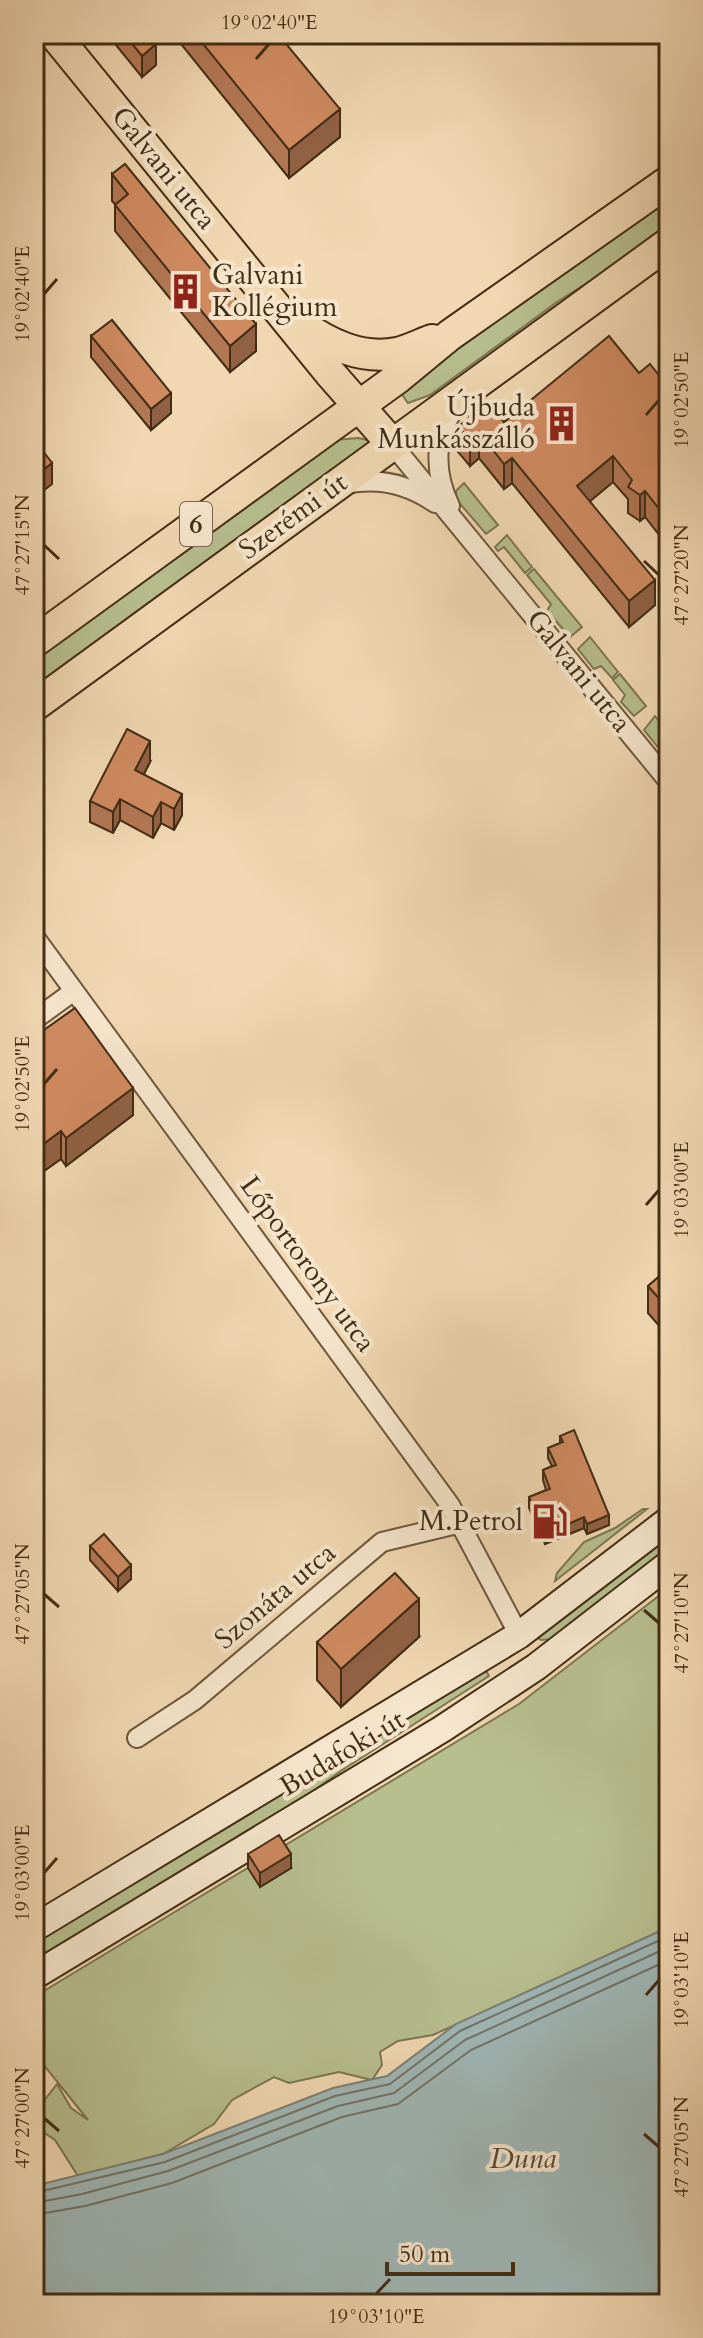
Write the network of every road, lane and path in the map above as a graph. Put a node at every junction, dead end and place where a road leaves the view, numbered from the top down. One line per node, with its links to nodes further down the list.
1 (54, 34): 4 (main road, Galvani utca)
2 (669, 181): 5 (main road, Szerémi út / 6)
3 (669, 243): 6 (main road, Szerémi út / 6)
4 (273, 303): 5 (main road); 7 (main road, Galvani utca)
5 (450, 335): 7 (main road, Szerémi út / 6)
6 (473, 387): 8 (main road, Szerémi út / 6); 10 (street, Galvani utca)
7 (358, 407): 8 (main road, Galvani utca); 11 (main road, Szerémi út / 6)
8 (392, 444): 9 (main road, Szerémi út / 6); 10 (street, Galvani utca)
9 (334, 487): 10 (street, Galvani utca); 12 (main road, Szerémi út / 6)
10 (458, 523): 13 (street, Galvani utca)
11 (34, 642)
12 (34, 706)
13 (669, 782)
14 (34, 936): 15 (street, Lőportorony utca)
15 (74, 991): 16 (street); 18 (street, Lőportorony utca)
16 (34, 1020)
17 (669, 1520): 20 (main road, Budafoki út)
18 (461, 1523): 20 (street, Lőportorony utca); 22 (street, Szonáta utca)
19 (669, 1564): 21 (main road, Budafoki út)
20 (519, 1635): 21 (main road); 23 (main road, Budafoki út)
21 (536, 1667): 24 (main road, Budafoki út)
22 (137, 1738)
23 (34, 1928)
24 (34, 1976)

